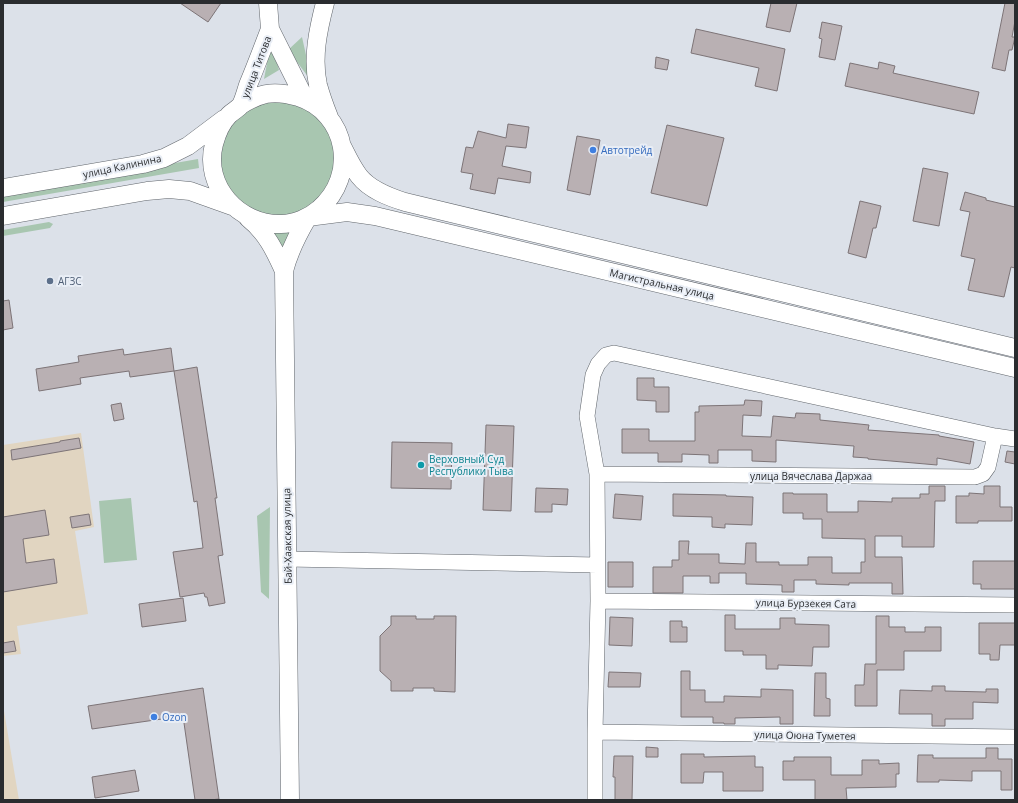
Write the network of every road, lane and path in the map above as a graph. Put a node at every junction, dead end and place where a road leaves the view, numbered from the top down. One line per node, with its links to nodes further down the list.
1 (268, 3): 3 (main road, улица Титова)
2 (325, 3): 6 (main road)
3 (270, 29): 4 (main road, улица Титова); 5 (main road, улица Титова)
4 (305, 99): 5 (main road); 6 (main road)
5 (235, 110): 8 (main road, улица Калинина); 9 (main road)
6 (329, 118): 7 (main road)
7 (342, 146): 11 (main road); 13 (main road, Магистральная улица)
8 (3, 188)
9 (237, 209): 10 (main road); 11 (main road); 12 (main road, Бай-Хаакская улица)
10 (3, 216)
11 (308, 216): 12 (main road, Бай-Хаакская улица); 14 (main road, Магистральная улица)
12 (284, 271): 18 (main road, Бай-Хаакская улица)
13 (1015, 348)
14 (1015, 368)
15 (995, 436): 16 (street); 17 (street, улица Вячеслава Даржаа); 17 (street)
16 (1015, 439)
17 (597, 474): 19 (street)
18 (288, 559): 19 (street); 24 (main road, Бай-Хаакская улица)
19 (597, 565): 20 (street)
20 (598, 601): 21 (street, улица Бурзекея Сата); 22 (street)
21 (1015, 605)
22 (595, 732): 23 (street, улица Оюна Туметея); 25 (street)
23 (1015, 737)
24 (290, 800)
25 (595, 800)

